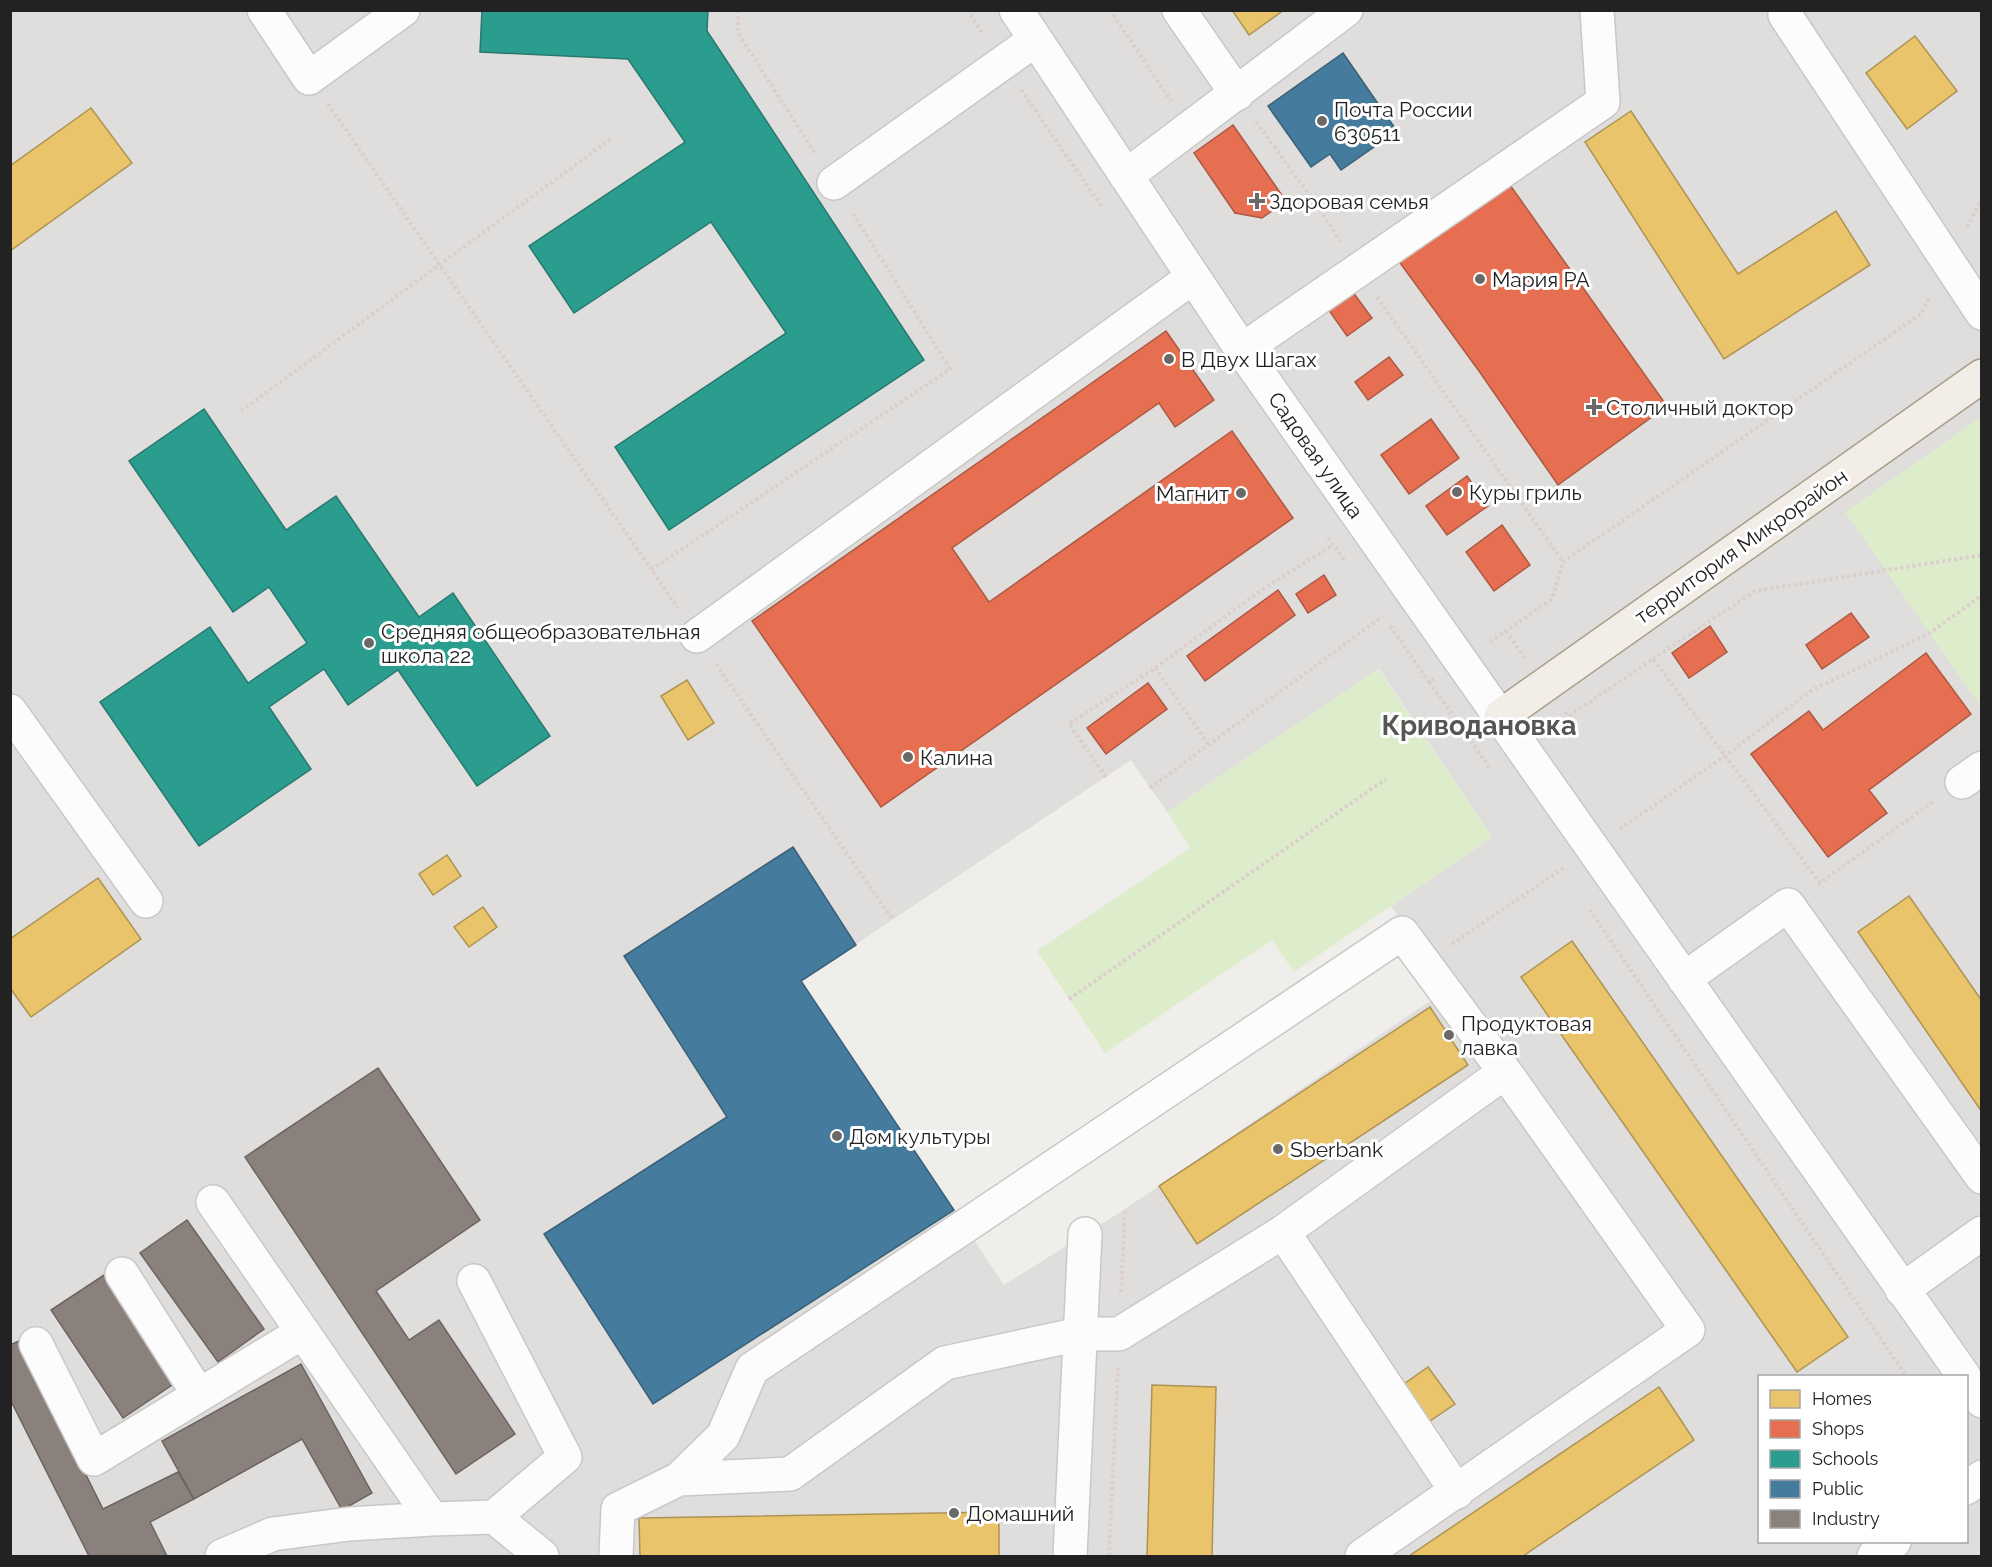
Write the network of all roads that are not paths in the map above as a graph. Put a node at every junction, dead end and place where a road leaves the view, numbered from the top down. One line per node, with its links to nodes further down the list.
1 (264, 10): 2 (street)
2 (403, 10)
3 (1016, 10): 8 (street, Садовая улица)
4 (1179, 10): 9 (street)
5 (1346, 10): 9 (street)
6 (1597, 10): 14 (street)
7 (1785, 15): 13 (street)
8 (1035, 40): 10 (street, Садовая улица); 11 (street)
9 (1237, 94): 10 (street)
10 (1126, 176): 12 (street, Садовая улица)
11 (834, 183)
12 (1193, 277): 14 (street, Садовая улица); 16 (street)
13 (1982, 313)
14 (1242, 351): 18 (street, Садовая улица)
15 (1982, 376): 18 (main road, территория Микрорайон)
16 (697, 636)
17 (10, 711): 19 (street)
18 (1501, 716): 20 (street, Садовая улица)
19 (146, 901)
20 (1684, 980): 22 (street); 29 (street, Садовая улица)
21 (1505, 1072): 24 (street); 38 (street); 40 (street)
22 (1982, 1177)
23 (213, 1202): 30 (street)
24 (1283, 1232): 31 (street); 40 (street)
25 (1982, 1233): 29 (street)
26 (1085, 1234): 31 (street)
27 (122, 1274): 35 (street)
28 (474, 1281): 42 (street)
29 (1902, 1290): 33 (street, Садовая улица)
30 (303, 1332): 35 (street); 41 (street)
31 (1080, 1334): 38 (street); 47 (street)
32 (36, 1344): 35 (street)
33 (1963, 1375)
34 (1968, 1382): 36 (street, Садовая улица)
35 (199, 1395)
36 (1982, 1401)
37 (1982, 1477): 39 (street)
38 (679, 1479): 46 (street)
39 (1968, 1487)
40 (1457, 1491): 48 (street)
41 (432, 1518): 42 (street); 44 (street)
42 (494, 1518): 45 (street)
43 (1893, 1543): 49 (street)
44 (222, 1557)
45 (542, 1557)
46 (616, 1557)
47 (1070, 1557)
48 (1362, 1557)
49 (1874, 1557)

